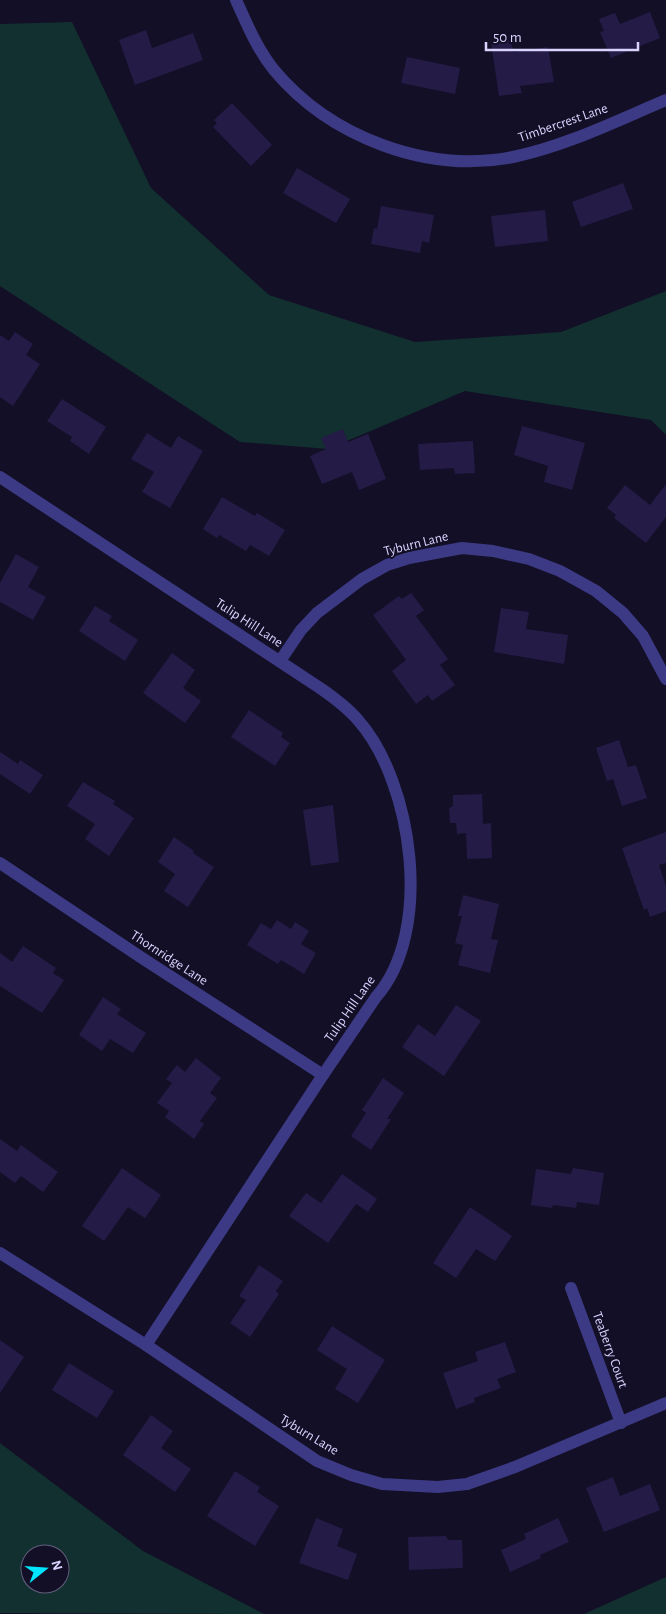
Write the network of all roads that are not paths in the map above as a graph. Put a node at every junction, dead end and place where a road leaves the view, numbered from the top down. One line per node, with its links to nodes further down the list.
1 (236, 0): 2 (street, Timbercrest Lane)
2 (666, 100)
3 (0, 476): 4 (street, Tulip Hill Lane)
4 (280, 661): 5 (street, Tyburn Lane); 7 (street, Tulip Hill Lane)
5 (666, 679)
6 (0, 863): 7 (street, Thornridge Lane)
7 (323, 1075): 10 (street, Tulip Hill Lane)
8 (0, 1253): 10 (street, Tyburn Lane)
9 (571, 1288): 12 (street, Teaberry Court)
10 (146, 1346): 12 (street, Tyburn Lane)
11 (666, 1403): 12 (street, Tyburn Lane)
12 (621, 1423)

